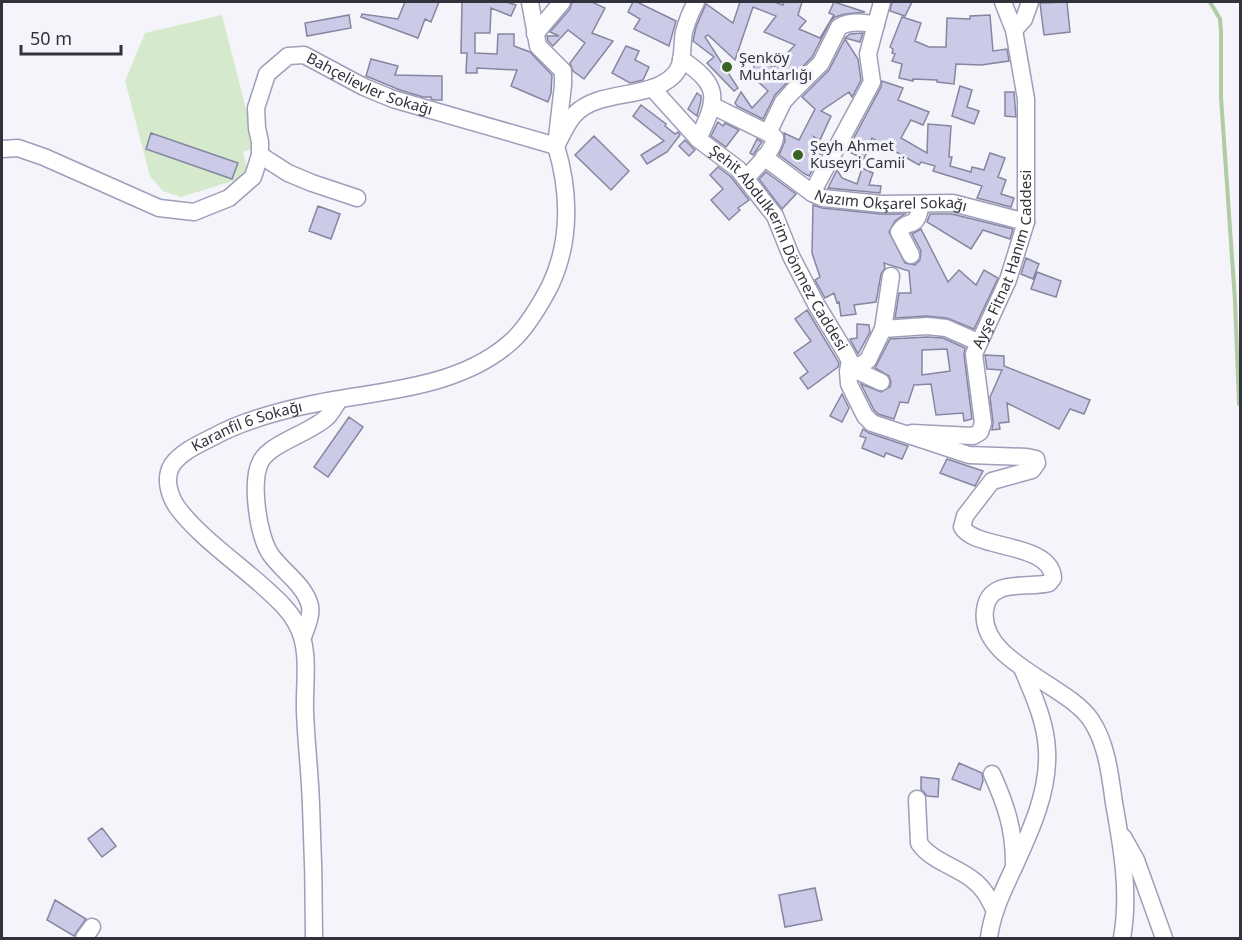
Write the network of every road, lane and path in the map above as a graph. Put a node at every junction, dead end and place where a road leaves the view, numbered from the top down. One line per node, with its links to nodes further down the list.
1 (530, 2): 9 (street)
2 (562, 2): 9 (street)
3 (696, 2): 10 (street)
4 (882, 2): 7 (street)
5 (1003, 2): 8 (street, Ayşe Fitnat Hanım Caddesi)
6 (1030, 2): 8 (street)
7 (876, 25): 13 (street); 20 (street)
8 (1014, 30): 23 (street, Ayşe Fitnat Hanım Caddesi)
9 (535, 34): 15 (street)
10 (681, 59): 11 (street); 12 (street)
11 (652, 88): 14 (street); 15 (street)
12 (713, 106): 13 (street); 14 (street, Şehit Abdulkerim Dönmez Caddesi)
13 (768, 133): 18 (street)
14 (698, 138): 19 (street, Şehit Abdulkerim Dönmez Caddesi)
15 (556, 146): 17 (street, Bahçelievler Sokağı); 30 (street, Karanfil 6 Sokağı)
16 (2, 149): 17 (street, Bahçelievler Sokağı)
17 (260, 154): 21 (street)
18 (764, 157): 19 (street); 20 (street, Nazım Okşarel Sokağı)
19 (746, 178): 28 (street, Şehit Abdulkerim Dönmez Caddesi)
20 (812, 193): 22 (street, Nazım Okşarel Sokağı)
21 (357, 198)
22 (921, 204): 23 (street, Nazım Okşarel Sokağı); 24 (street)
23 (1026, 222): 27 (street, Ayşe Fitnat Hanım Caddesi)
24 (911, 255)
25 (891, 276): 26 (street)
26 (883, 329): 27 (street); 28 (street)
27 (978, 342): 31 (street, Ayşe Fitnat Hanım Caddesi)
28 (849, 367): 29 (street); 31 (street, Şehit Abdulkerim Dönmez Caddesi)
29 (881, 382)
30 (339, 400): 32 (street); 32 (street, Karanfil 6 Sokağı)
31 (898, 433): 33 (street, Şehit Abdulkerim Dönmez Caddesi)
32 (303, 637): 39 (street, Karanfil 6 Sokağı)
33 (1022, 668): 36 (street, Şehit Abdulkerim Dönmez Caddesi); 37 (street)
34 (992, 774): 37 (street)
35 (917, 799): 38 (street)
36 (1119, 831): 41 (street); 42 (street)
37 (1014, 867): 38 (street)
38 (995, 911): 40 (street)
39 (314, 939)
40 (989, 939)
41 (1122, 939)
42 (1164, 939)

